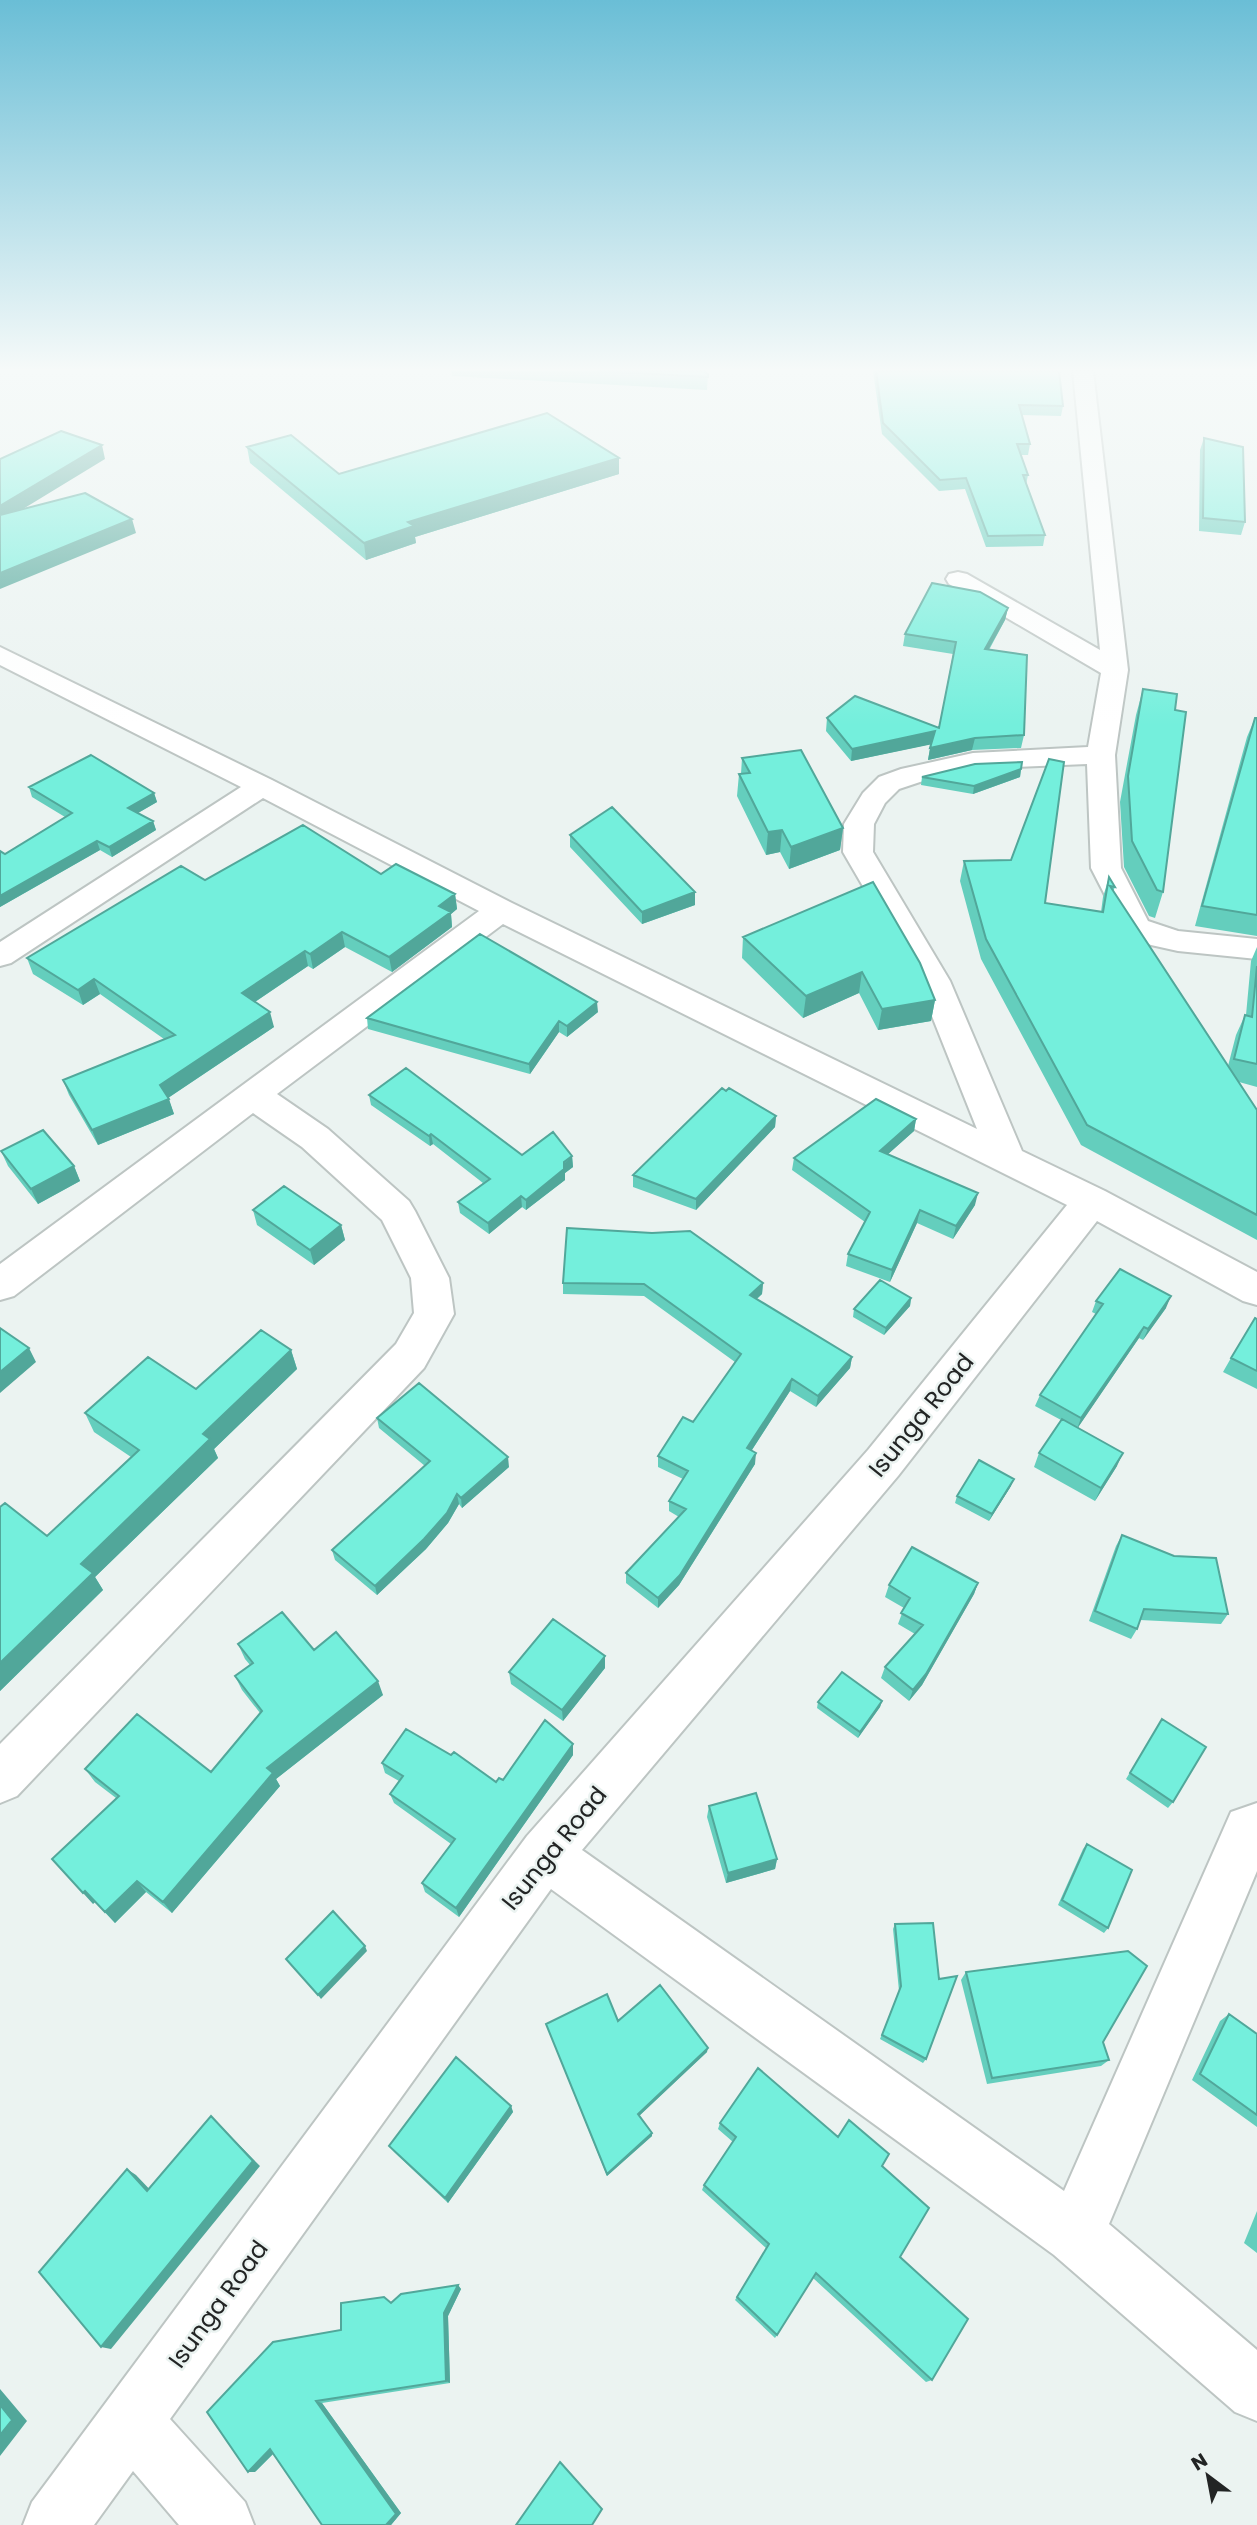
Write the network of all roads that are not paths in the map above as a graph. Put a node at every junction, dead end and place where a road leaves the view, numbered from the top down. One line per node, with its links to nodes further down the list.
1 (1094, 489): 4 (street)
2 (957, 579): 4 (street)
3 (0, 655): 6 (street)
4 (1115, 670): 5 (street)
5 (1101, 755): 8 (street); 11 (street)
6 (262, 786): 7 (street); 9 (street)
7 (501, 910): 10 (street); 11 (street)
8 (1257, 949)
9 (2, 952)
10 (253, 1095): 13 (street); 15 (street)
11 (1007, 1159): 12 (street)
12 (1092, 1201): 14 (street); 17 (street, Isunga Road)
13 (0, 1285)
14 (1257, 1290)
15 (0, 1779)
16 (1257, 1828): 18 (street)
17 (545, 1854): 18 (street); 20 (street, Isunga Road)
18 (1075, 2235): 19 (street)
19 (1257, 2390)
20 (131, 2422): 21 (street, Isunga Road); 22 (street)
21 (55, 2525)
22 (222, 2525)

